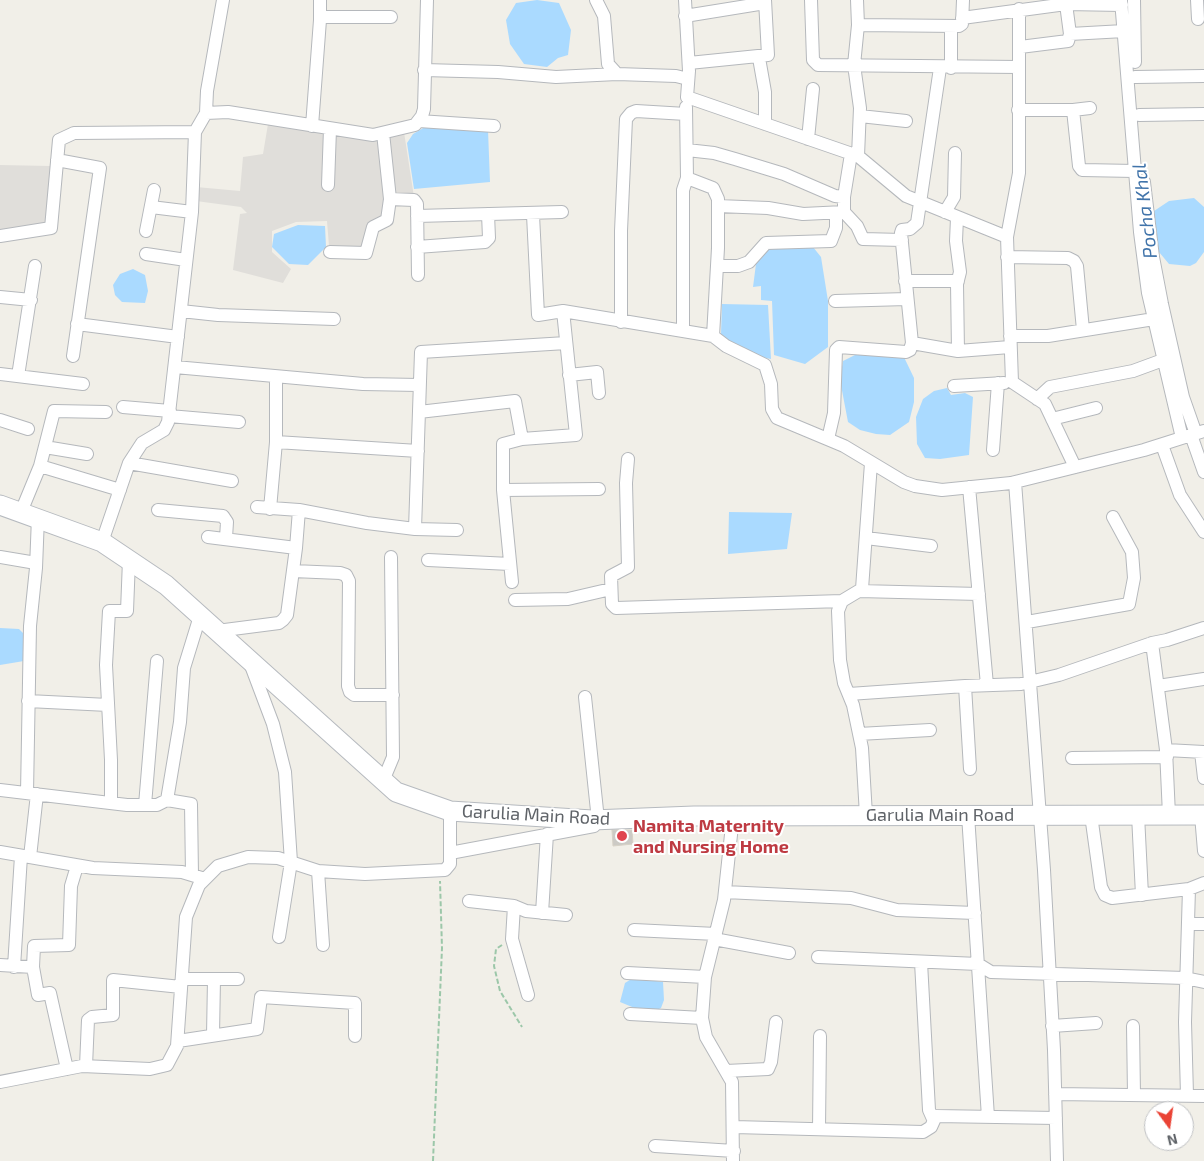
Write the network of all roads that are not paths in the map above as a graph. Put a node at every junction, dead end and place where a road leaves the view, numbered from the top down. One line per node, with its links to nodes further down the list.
1 (223, 0): 39 (street)
2 (320, 0): 15 (street)
3 (427, 0): 29 (street)
4 (596, 0): 30 (street)
5 (685, 0): 14 (street)
6 (811, 0): 26 (street)
7 (858, 0): 19 (street)
8 (963, 0): 17 (street)
9 (1197, 0): 18 (street)
10 (765, 2): 14 (street); 24 (street)
11 (1126, 2): 12 (street); 21 (street); 32 (street)
12 (1066, 4): 13 (street); 22 (street)
13 (1019, 9): 17 (street); 23 (street)
14 (685, 16): 25 (street)
15 (320, 17): 16 (street); 47 (street)
16 (392, 17)
17 (962, 18): 20 (street)
18 (1198, 19)
19 (858, 25): 20 (street); 26 (street)
20 (951, 27): 28 (street)
21 (1124, 31): 22 (street); 57 (street)
22 (1070, 34): 23 (street)
23 (1020, 47): 27 (street)
24 (760, 58): 25 (street); 46 (street)
25 (689, 63): 33 (street)
26 (854, 65): 28 (street); 43 (street)
27 (1019, 67): 28 (street); 37 (street)
28 (946, 68): 63 (street)
29 (424, 70): 30 (street); 44 (street)
30 (617, 74): 33 (street)
31 (1204, 76): 32 (street)
32 (1135, 77): 41 (street)
33 (688, 79): 35 (street)
34 (813, 89): 52 (street)
35 (687, 97): 40 (street); 46 (street)
36 (1090, 108): 38 (street)
37 (1018, 110): 38 (street); 76 (street)
38 (1073, 110): 57 (street)
39 (206, 113): 47 (street); 50 (street)
40 (686, 114): 53 (street); 96 (street)
41 (1139, 114): 42 (street); 129 (street)
42 (1204, 114)
43 (860, 116): 45 (street); 55 (street)
44 (419, 121): 48 (street); 51 (street)
45 (906, 121)
46 (765, 124): 52 (street)
47 (312, 126): 49 (street)
48 (494, 126)
49 (330, 129): 51 (street); 59 (street)
50 (195, 132): 56 (street); 66 (street)
51 (383, 133): 62 (street)
52 (808, 139): 55 (street)
53 (687, 150): 58 (street); 61 (street)
54 (955, 153): 69 (street)
55 (855, 155): 61 (street); 63 (street)
56 (57, 160): 75 (street); 97 (street)
57 (1135, 171): 95 (street)
58 (687, 178): 64 (street); 99 (street)
59 (328, 186)
60 (154, 190): 65 (street)
61 (844, 196): 68 (street)
62 (390, 199): 72 (street); 79 (street)
63 (921, 202): 69 (street); 77 (street)
64 (718, 206): 68 (street); 84 (street)
65 (151, 207): 66 (street); 74 (street)
66 (192, 212): 82 (street)
67 (562, 212): 71 (street)
68 (840, 212): 77 (street); 84 (street)
69 (945, 212): 73 (street)
70 (488, 214): 71 (street); 72 (street); 78 (street)
71 (533, 215): 93 (street)
72 (417, 216): 78 (street)
73 (957, 218): 76 (street); 87 (street)
74 (146, 231)
75 (0, 236)
76 (1007, 237): 81 (street)
77 (902, 240): 86 (street)
78 (417, 247): 85 (street)
79 (330, 252)
80 (146, 254): 82 (street)
81 (1007, 257): 98 (street); 102 (street)
82 (186, 260): 92 (street)
83 (36, 266): 90 (street)
84 (718, 266): 100 (street)
85 (418, 275)
86 (905, 281): 87 (street); 89 (street)
87 (958, 281): 105 (street)
88 (0, 298): 90 (street)
89 (907, 299): 91 (street); 104 (street)
90 (31, 300): 111 (street)
91 (835, 300)
92 (181, 311): 94 (street); 101 (street)
93 (563, 311): 96 (street); 103 (street)
94 (334, 319)
95 (1154, 319): 98 (street); 107 (street)
96 (621, 322): 99 (street)
97 (77, 324): 101 (street); 106 (street)
98 (1083, 330): 102 (street)
99 (683, 331): 100 (street)
100 (713, 336): 131 (street)
101 (178, 337): 108 (street)
102 (1010, 342): 105 (street); 113 (street)
103 (566, 343): 110 (street); 116 (street)
104 (912, 343): 105 (street); 131 (street)
105 (958, 351)
106 (73, 356)
107 (1163, 360): 119 (street); 129 (street)
108 (174, 367): 112 (street); 124 (street)
109 (0, 374): 111 (street)
110 (570, 375): 118 (street); 130 (street)
111 (18, 376): 115 (street)
112 (276, 377): 116 (street); 132 (street)
113 (1012, 382): 114 (street); 119 (street)
114 (998, 383): 117 (street); 135 (street)
115 (83, 384)
116 (419, 385): 123 (street)
117 (954, 386)
118 (599, 394)
119 (1037, 399): 125 (street)
120 (123, 407): 124 (street)
121 (1096, 408): 125 (street)
122 (106, 412): 134 (street)
123 (420, 412): 130 (street); 136 (street)
124 (169, 414): 127 (street); 139 (street)
125 (1052, 419): 142 (street)
126 (0, 420): 128 (street)
127 (239, 422)
128 (28, 429)
129 (1193, 435): 133 (street); 143 (street)
130 (522, 439): 149 (street)
131 (828, 439): 140 (street)
132 (276, 442): 136 (street); 152 (street)
133 (1162, 444): 142 (street); 157 (street)
134 (45, 447): 137 (street); 141 (street)
135 (992, 450)
136 (418, 451): 155 (street)
137 (87, 454)
138 (628, 459): 172 (street)
139 (129, 463): 144 (street); 148 (street)
140 (871, 463): 146 (street); 160 (street)
141 (40, 466): 148 (street); 153 (street)
142 (1075, 467): 145 (street)
143 (1204, 472)
144 (232, 481)
145 (1015, 482): 146 (street); 178 (street)
146 (969, 487): 174 (street)
147 (600, 489): 149 (street)
148 (120, 490): 161 (street)
149 (503, 490): 169 (street)
150 (0, 504): 153 (street, Garulia Main Road)
151 (158, 510): 159 (street)
152 (299, 510): 155 (street); 163 (street)
153 (30, 514): 161 (street, Garulia Main Road); 168 (street)
154 (1113, 517): 178 (street)
155 (415, 529): 156 (street)
156 (457, 530)
157 (1204, 532)
158 (208, 537): 159 (street)
159 (226, 538): 163 (street)
160 (866, 538): 162 (street); 173 (street)
161 (102, 542): 166 (street, Garulia Main Road)
162 (931, 546)
163 (296, 548): 170 (street)
164 (0, 557): 168 (street)
165 (391, 557): 190 (street)
166 (129, 560): 177 (street, Garulia Main Road); 193 (street)
167 (428, 560): 169 (street)
168 (36, 563): 192 (street)
169 (510, 564): 171 (street)
170 (293, 572): 180 (street); 190 (street)
171 (512, 582)
172 (611, 589): 175 (street); 176 (street)
173 (859, 591): 174 (street); 176 (street)
174 (978, 594): 186 (street)
175 (514, 600)
176 (842, 601): 189 (street)
177 (200, 616): 180 (street, Garulia Main Road); 204 (street)
178 (1026, 622): 185 (street)
179 (1204, 628): 181 (street)
180 (217, 631): 182 (street, Garulia Main Road)
181 (1152, 642): 185 (street); 188 (street)
182 (248, 660): 201 (street, Garulia Main Road); 222 (street)
183 (157, 661): 206 (street)
184 (1204, 679): 188 (street)
185 (1031, 682): 186 (street); 209 (street)
186 (987, 685): 187 (street)
187 (965, 686): 189 (street); 199 (street)
188 (1158, 686): 197 (street)
189 (849, 694): 195 (street)
190 (393, 695): 201 (street)
191 (585, 697): 216 (street)
192 (28, 701): 193 (street); 203 (street)
193 (108, 705): 205 (street)
194 (930, 730): 195 (street)
195 (859, 734): 215 (street)
196 (1202, 752): 197 (street); 200 (street)
197 (1167, 753): 198 (street); 212 (street)
198 (1072, 758)
199 (970, 770)
200 (1204, 778)
201 (383, 781): 207 (street, Garulia Main Road)
202 (0, 790): 203 (street)
203 (32, 793): 205 (street); 221 (street)
204 (167, 800): 206 (street); 225 (street)
205 (111, 803): 206 (street)
206 (146, 805)
207 (450, 811): 216 (street, Garulia Main Road); 220 (street)
208 (968, 815): 209 (street, Garulia Main Road); 215 (street, Garulia Main Road); 234 (street)
209 (1040, 815): 210 (street, Garulia Main Road); 250 (street)
210 (1091, 815): 211 (street, Garulia Main Road); 230 (street)
211 (1138, 815): 212 (street, Garulia Main Road); 230 (street)
212 (1169, 815): 213 (street, Garulia Main Road)
213 (1202, 815): 218 (street)
214 (733, 816): 215 (street, Garulia Main Road); 216 (street, Garulia Main Road); 229 (street)
215 (866, 816)
216 (604, 819): 217 (street)
217 (547, 834): 220 (street); 233 (street)
218 (1204, 850)
219 (0, 852): 221 (street)
220 (450, 853): 224 (street)
221 (26, 856): 223 (street); 247 (street)
222 (291, 862): 224 (street); 226 (street); 239 (street)
223 (77, 866): 225 (street); 248 (street)
224 (318, 871): 241 (street)
225 (192, 875): 226 (street)
226 (205, 879): 256 (street)
227 (1204, 883): 228 (street)
228 (1189, 889): 230 (street); 236 (street)
229 (725, 892): 234 (street); 240 (street)
230 (1142, 895)
231 (469, 901): 232 (street)
232 (514, 906): 233 (street); 257 (street)
233 (542, 913): 235 (street)
234 (975, 913): 245 (street)
235 (566, 915)
236 (1188, 924): 237 (street); 252 (street)
237 (1204, 924)
238 (634, 930): 240 (street)
239 (279, 936)
240 (715, 937): 242 (street); 251 (street)
241 (323, 945)
242 (789, 952)
243 (818, 957): 244 (street)
244 (921, 962): 245 (street); 278 (street)
245 (978, 964): 250 (street); 276 (street)
246 (0, 965): 247 (street)
247 (14, 967): 248 (street)
248 (33, 967): 269 (street)
249 (627, 973): 251 (street)
250 (1049, 974): 252 (street); 262 (street)
251 (704, 977): 259 (street)
252 (1185, 978): 255 (street); 274 (street)
253 (214, 979): 254 (street); 256 (street); 264 (street)
254 (238, 979)
255 (1204, 982)
256 (181, 983): 267 (street); 268 (street)
257 (528, 995)
258 (630, 1014): 259 (street)
259 (702, 1018): 270 (street)
260 (776, 1022): 270 (street)
261 (1096, 1023): 262 (street)
262 (1052, 1026): 272 (street)
263 (1133, 1026): 273 (street)
264 (214, 1035): 265 (street); 267 (street)
265 (355, 1036)
266 (820, 1036): 280 (street)
267 (178, 1041): 268 (street)
268 (86, 1066): 269 (street)
269 (67, 1069): 271 (street)
270 (726, 1071): 279 (street)
271 (0, 1082)
272 (1055, 1094): 273 (street); 277 (street)
273 (1134, 1095): 274 (street)
274 (1187, 1095): 275 (street)
275 (1204, 1096)
276 (988, 1117): 277 (street); 278 (street)
277 (1056, 1118): 283 (street)
278 (932, 1119): 280 (street)
279 (734, 1127): 280 (street); 282 (street)
280 (819, 1129)
281 (655, 1146): 282 (street)
282 (734, 1156)
283 (1057, 1161)

